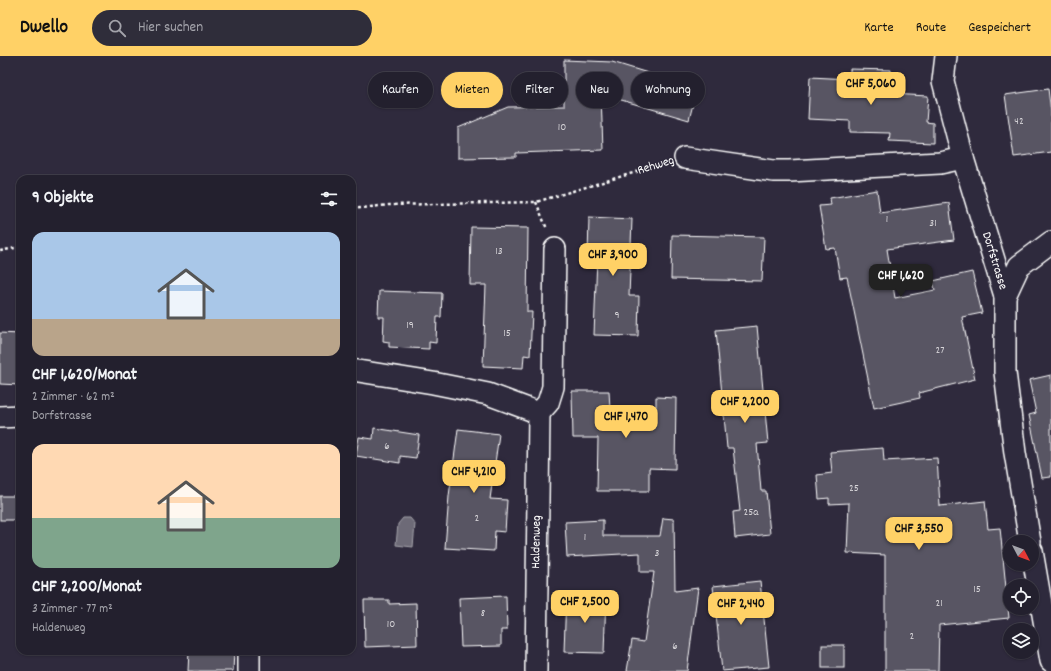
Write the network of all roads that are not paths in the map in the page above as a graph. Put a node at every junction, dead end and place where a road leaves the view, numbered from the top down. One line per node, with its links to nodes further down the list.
1 (946, 56): 3 (street, Dorfstrasse)
2 (685, 158): 3 (street, Rehweg)
3 (963, 158): 6 (street, Dorfstrasse)
4 (1051, 242): 6 (street)
5 (555, 249): 8 (street)
6 (1005, 296): 11 (street, Dorfstrasse)
7 (356, 371): 8 (street)
8 (539, 413): 16 (street, Haldenweg)
9 (16, 416): 10 (street)
10 (0, 417)
11 (1029, 535)
12 (1035, 571): 14 (street)
13 (249, 655): 15 (street)
14 (1051, 661)
15 (249, 671)
16 (536, 671)

